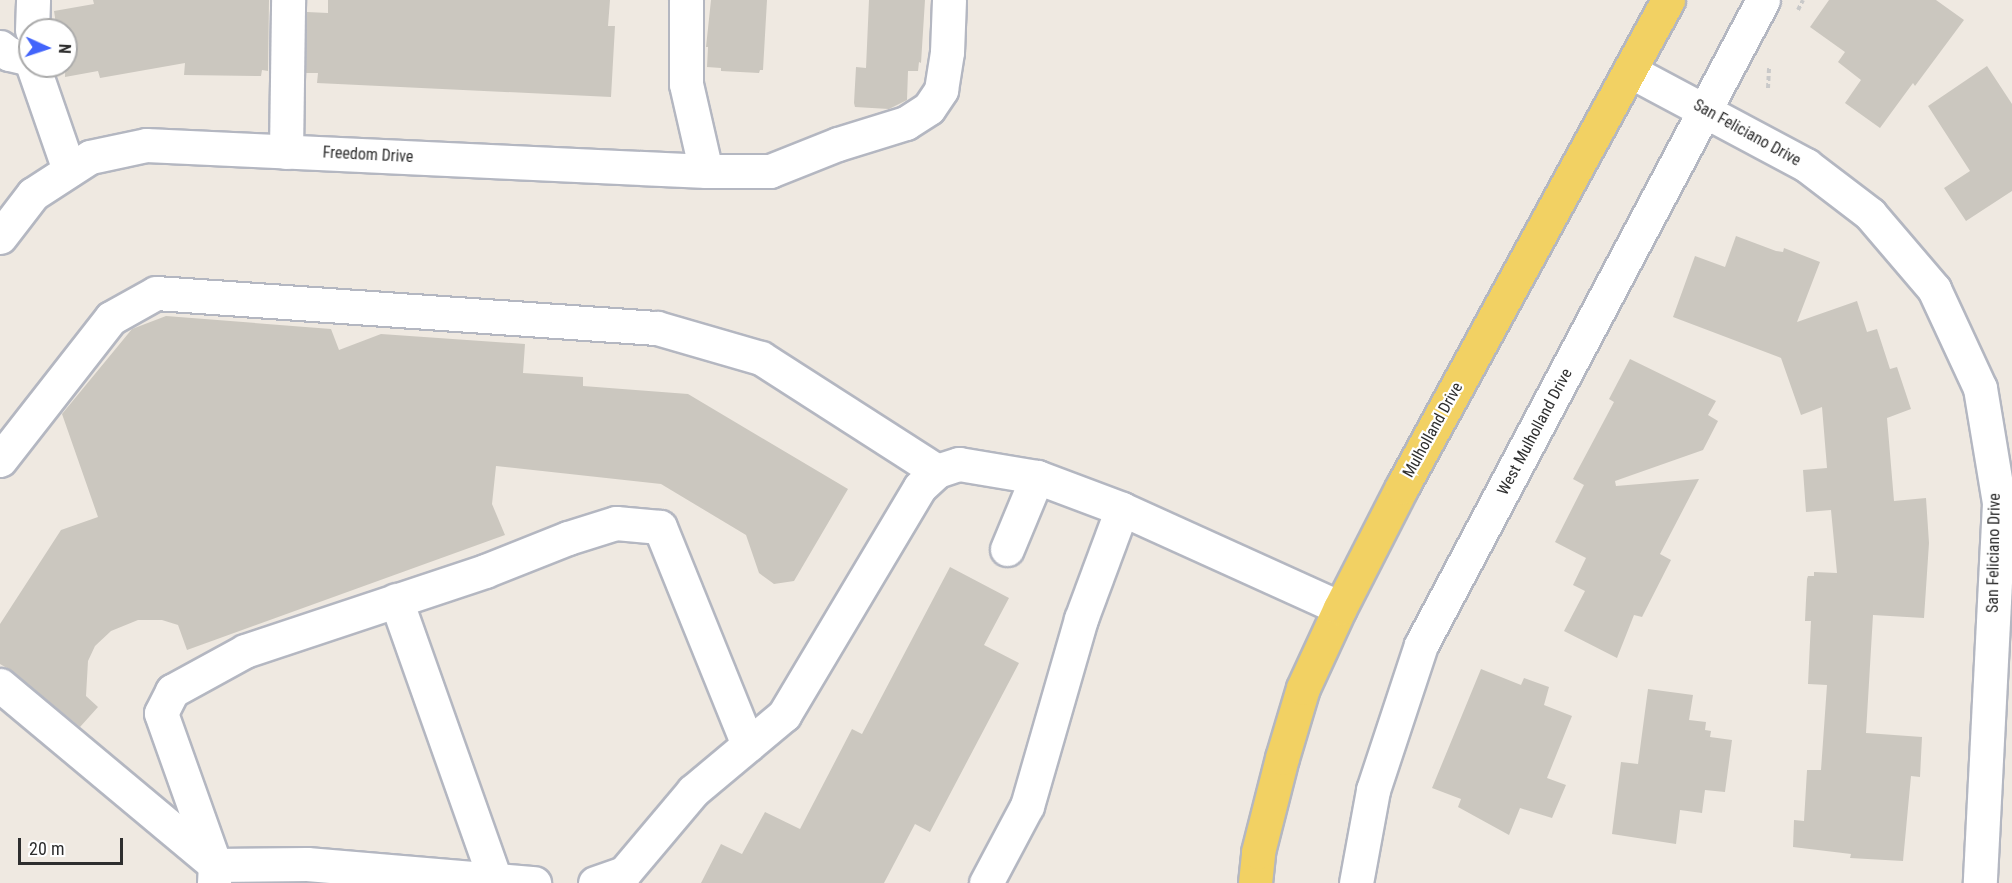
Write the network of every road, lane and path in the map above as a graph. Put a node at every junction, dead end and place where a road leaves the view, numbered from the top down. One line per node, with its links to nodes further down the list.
1 (33, 0): 7 (street)
2 (288, 0): 13 (street)
3 (686, 0): 15 (street)
4 (949, 0): 15 (street, Freedom Drive)
5 (1668, 0): 10 (main road, Mulholland Drive)
6 (1763, 0): 12 (street, West Mulholland Drive)
7 (32, 18)
8 (0, 47): 9 (street)
9 (18, 57)
10 (1630, 71): 12 (street, San Feliciano Drive); 23 (main road, Mulholland Drive)
11 (37, 78): 14 (street)
12 (1705, 110): 32 (street, West Mulholland Drive); 33 (street, San Feliciano Drive)
13 (286, 152): 14 (street, Freedom Drive); 15 (street, Freedom Drive)
14 (69, 170): 16 (street, Freedom Drive)
15 (706, 171)
16 (0, 237)
17 (0, 460): 18 (street)
18 (937, 471): 19 (street); 25 (street)
19 (1037, 477): 20 (street); 21 (street)
20 (1122, 509): 23 (street); 30 (street)
21 (1007, 549)
22 (396, 600): 25 (street); 26 (street); 27 (street)
23 (1340, 608): 31 (main road, Mulholland Drive)
24 (0, 685): 26 (street)
25 (748, 745): 29 (street)
26 (214, 874): 27 (street)
27 (496, 881): 28 (street)
28 (534, 883)
29 (595, 883)
30 (986, 883)
31 (1255, 883)
32 (1356, 883)
33 (1980, 883)

